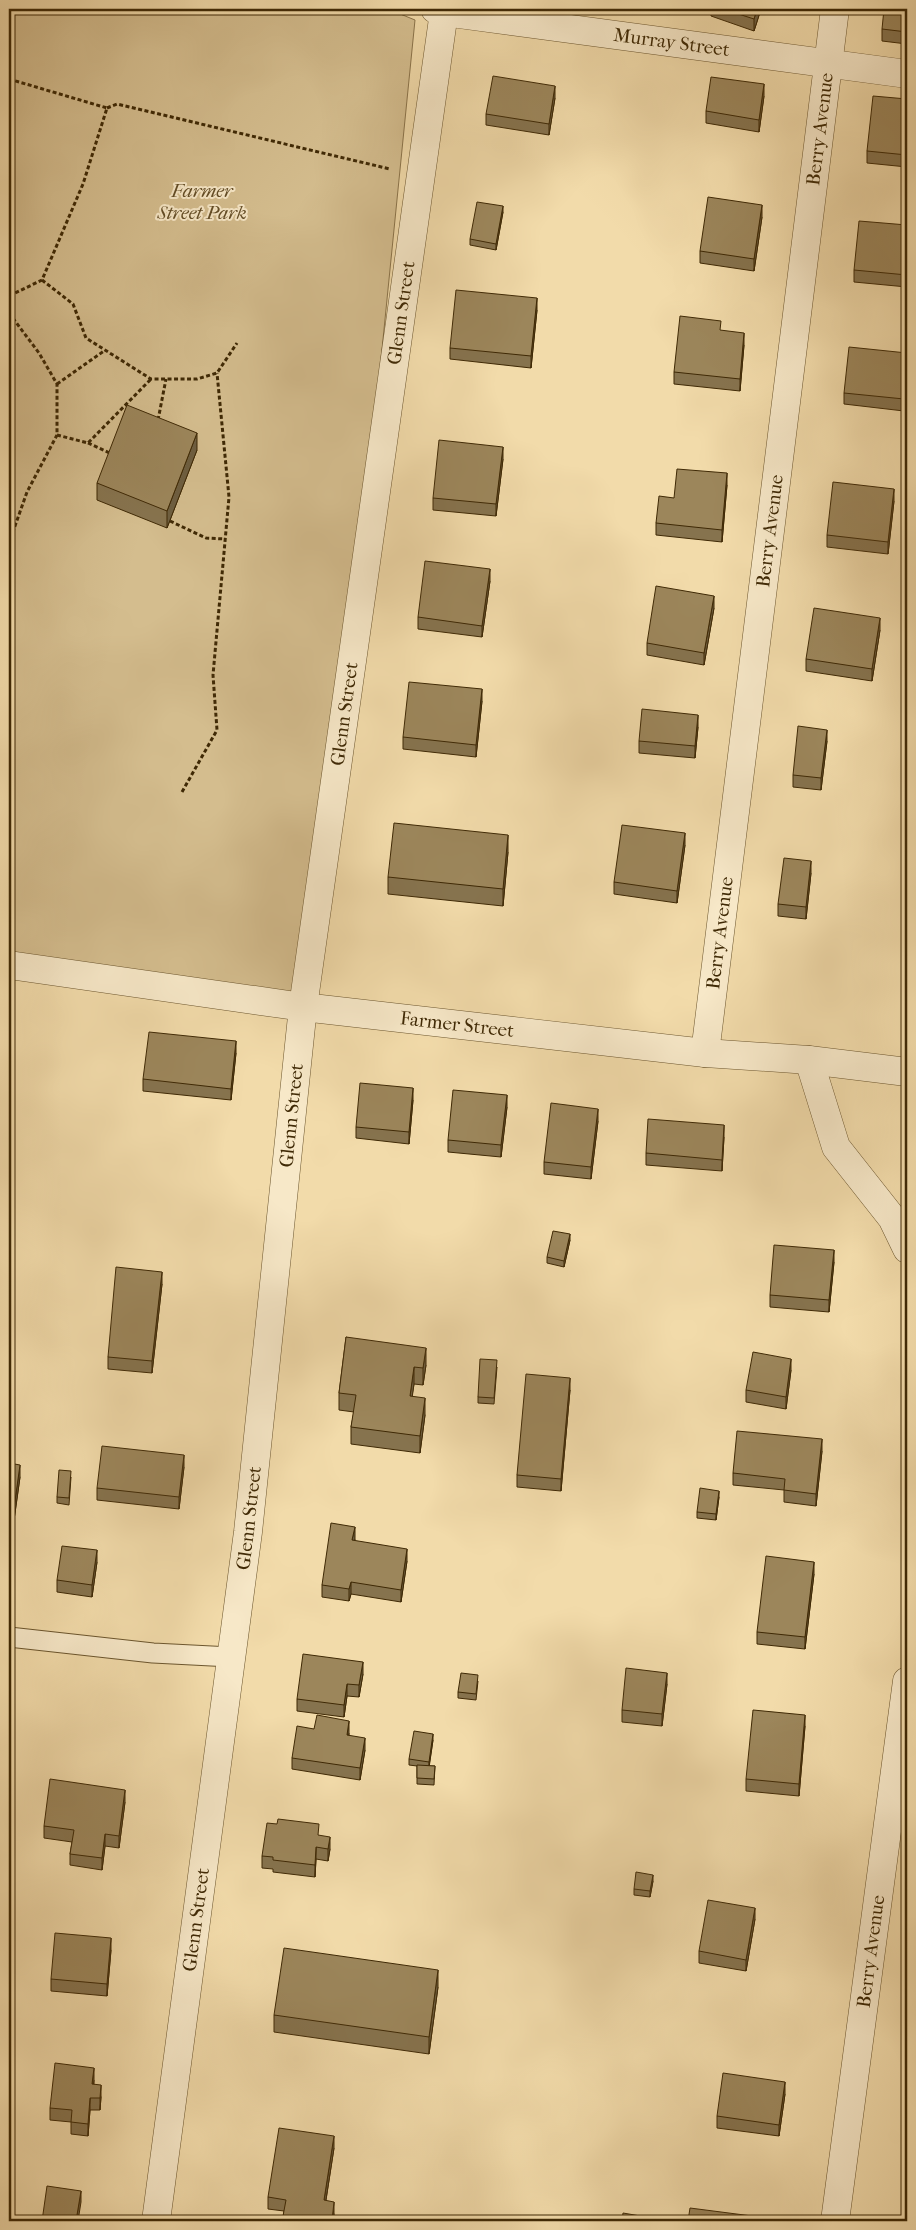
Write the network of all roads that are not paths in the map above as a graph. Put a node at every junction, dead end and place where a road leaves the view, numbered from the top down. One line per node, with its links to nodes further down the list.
1 (835, 9): 3 (street, Berry Avenue)
2 (439, 10): 3 (street, Murray Street); 6 (street, Glenn Street)
3 (828, 62): 4 (street, Murray Street); 7 (street, Berry Avenue)
4 (907, 74)
5 (9, 965): 6 (street, Farmer Street)
6 (303, 1007): 7 (street, Farmer Street); 12 (street, Glenn Street)
7 (705, 1053): 8 (street, Farmer Street)
8 (809, 1060): 9 (street, Farmer Street); 10 (street)
9 (907, 1072)
10 (907, 1249)
11 (9, 1637): 12 (lane)
12 (231, 1657): 14 (street, Glenn Street)
13 (907, 1681): 15 (street, Berry Avenue)
14 (156, 2221)
15 (835, 2221)

